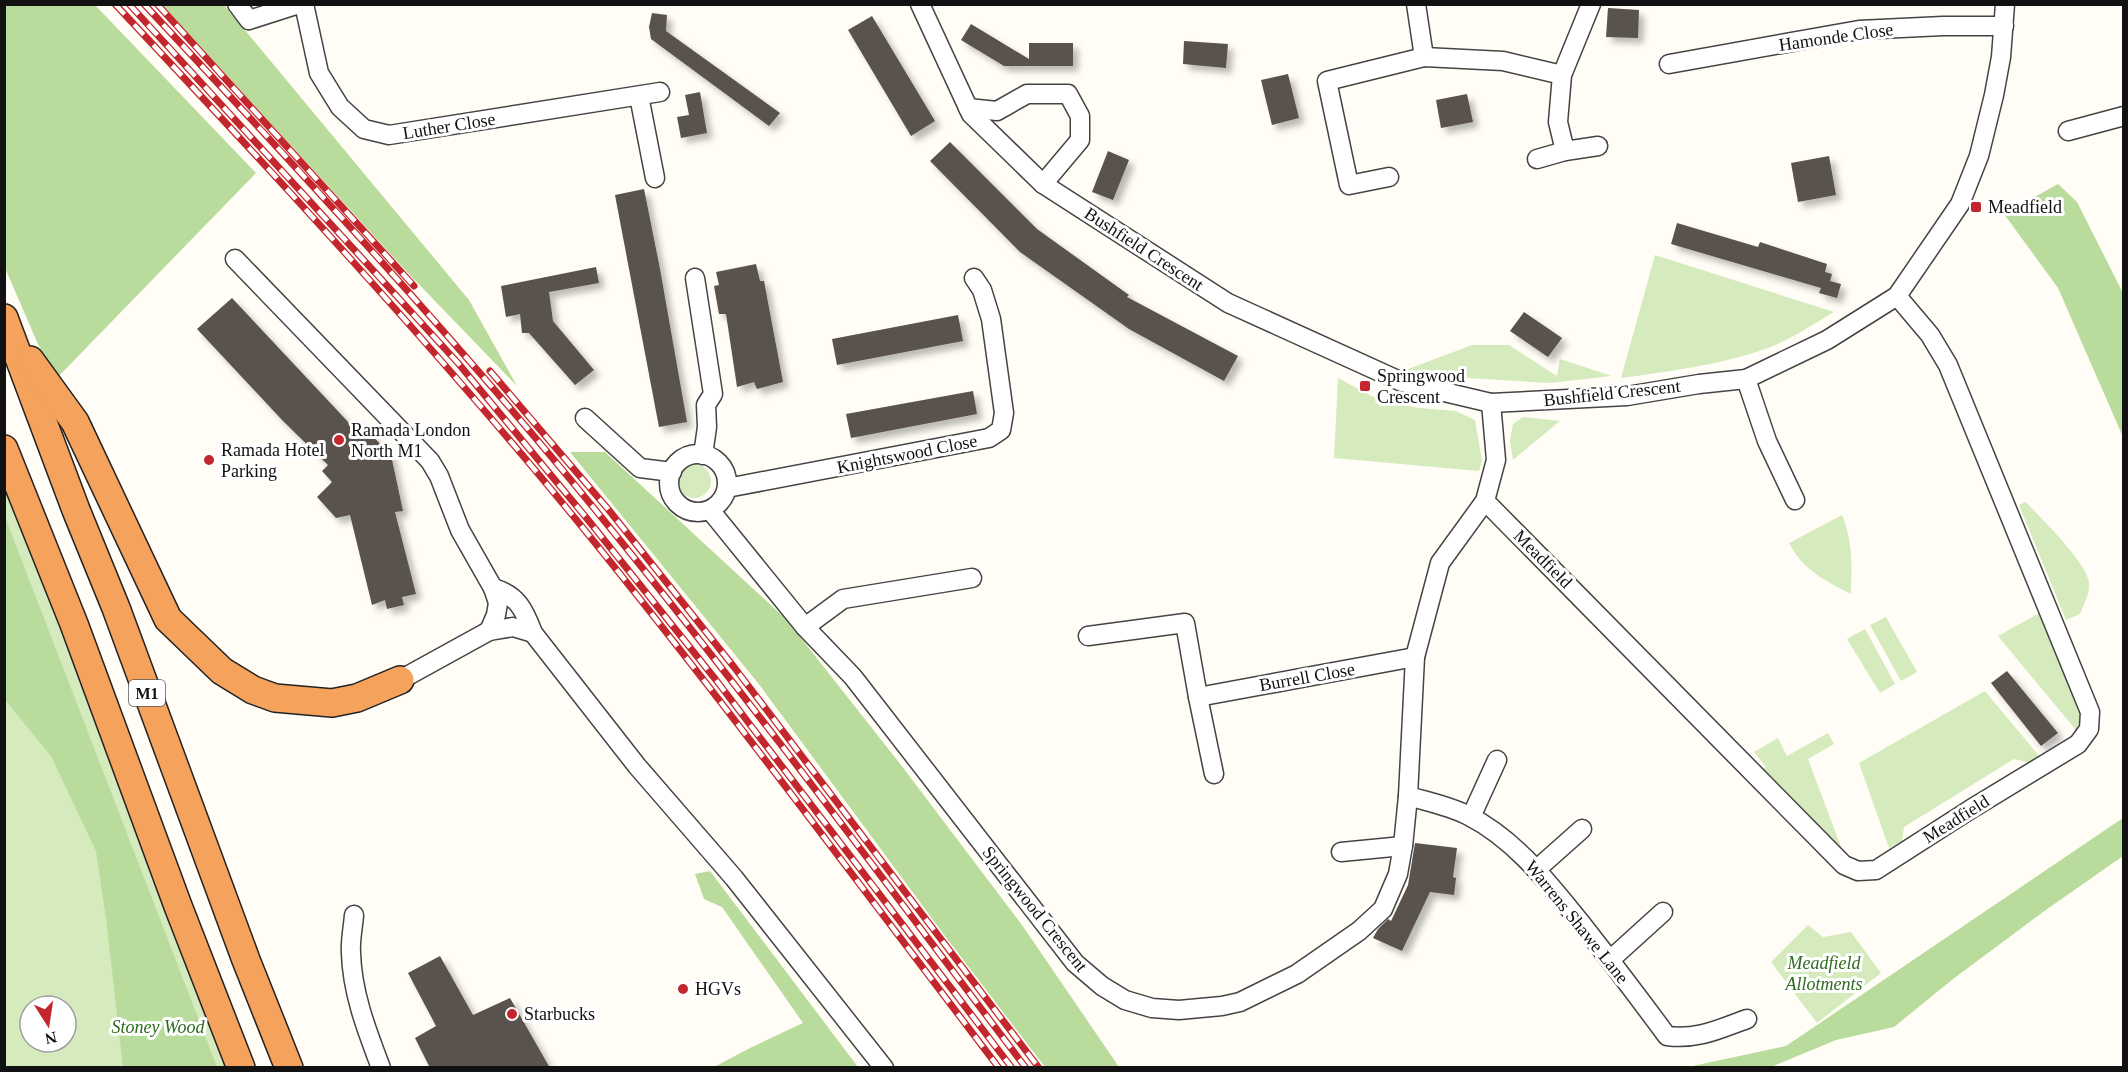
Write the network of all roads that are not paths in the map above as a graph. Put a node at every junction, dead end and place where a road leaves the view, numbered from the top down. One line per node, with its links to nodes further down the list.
1 (237, 4): 2 (street)
2 (299, 4)
3 (304, 4): 13 (street, Luther Close)
4 (920, 4): 14 (street, Bushfield Crescent)
5 (1416, 4): 9 (street)
6 (1591, 4): 11 (street)
7 (2005, 4): 8 (street, Bushfield Crescent)
8 (2004, 26): 10 (street, Hamonde Close); 26 (street, Bushfield Crescent)
9 (1424, 57): 11 (street); 20 (street)
10 (1669, 64)
11 (1562, 75): 18 (street)
12 (660, 92): 13 (street, Luther Close)
13 (639, 96): 21 (street)
14 (968, 108): 22 (street, Bushfield Crescent); 22 (street)
15 (2124, 116): 16 (street)
16 (2068, 131)
17 (1598, 146): 18 (street)
18 (1565, 151): 19 (street)
19 (1537, 159)
20 (1389, 177)
21 (655, 178)
22 (1043, 184): 29 (street, Bushfield Crescent)
23 (235, 260): 39 (street)
24 (695, 278): 32 (street)
25 (974, 278): 34 (street, Knightswood Close)
26 (1897, 296): 28 (street, Bushfield Crescent); 36 (street, Meadfield)
27 (8, 325): 45 (highway, M1); 55 (highway, M1)
28 (1746, 379): 29 (street, Bushfield Crescent); 35 (street)
29 (1491, 403): 36 (street, Springwood Crescent)
30 (585, 418): 33 (street)
31 (4, 449): 56 (highway, M1)
32 (703, 455): 33 (street); 34 (street)
33 (672, 472): 37 (street)
34 (727, 488): 37 (street)
35 (1795, 500)
36 (1485, 501): 44 (street, Springwood Crescent)
37 (710, 510): 40 (street, Springwood Crescent)
38 (972, 578): 40 (street)
39 (493, 588): 41 (street); 42 (street)
40 (805, 627): 52 (street, Springwood Crescent)
41 (489, 631): 42 (street); 45 (street)
42 (533, 633): 66 (street)
43 (1088, 636): 46 (street)
44 (1415, 657): 46 (street, Burrell Close); 49 (street, Springwood Crescent)
45 (400, 680)
46 (1198, 697): 48 (street)
47 (1497, 760): 50 (street)
48 (1214, 774)
49 (1408, 796): 50 (street, Warrens Shawe Lane); 52 (street, Springwood Crescent)
50 (1471, 817): 54 (street, Warrens Shawe Lane)
51 (1582, 829): 54 (street)
52 (1403, 846): 53 (street)
53 (1341, 852)
54 (1537, 869): 59 (street, Warrens Shawe Lane)
55 (220, 891): 63 (highway, M1); 64 (highway, M1)
56 (178, 906): 61 (highway, M1); 62 (highway, M1)
57 (1663, 912): 59 (street)
58 (354, 915): 65 (street)
59 (1610, 960): 60 (street, Warrens Shawe Lane)
60 (1747, 1019)
61 (229, 1068)
62 (241, 1068)
63 (289, 1068)
64 (305, 1068)
65 (381, 1068)
66 (884, 1068)

